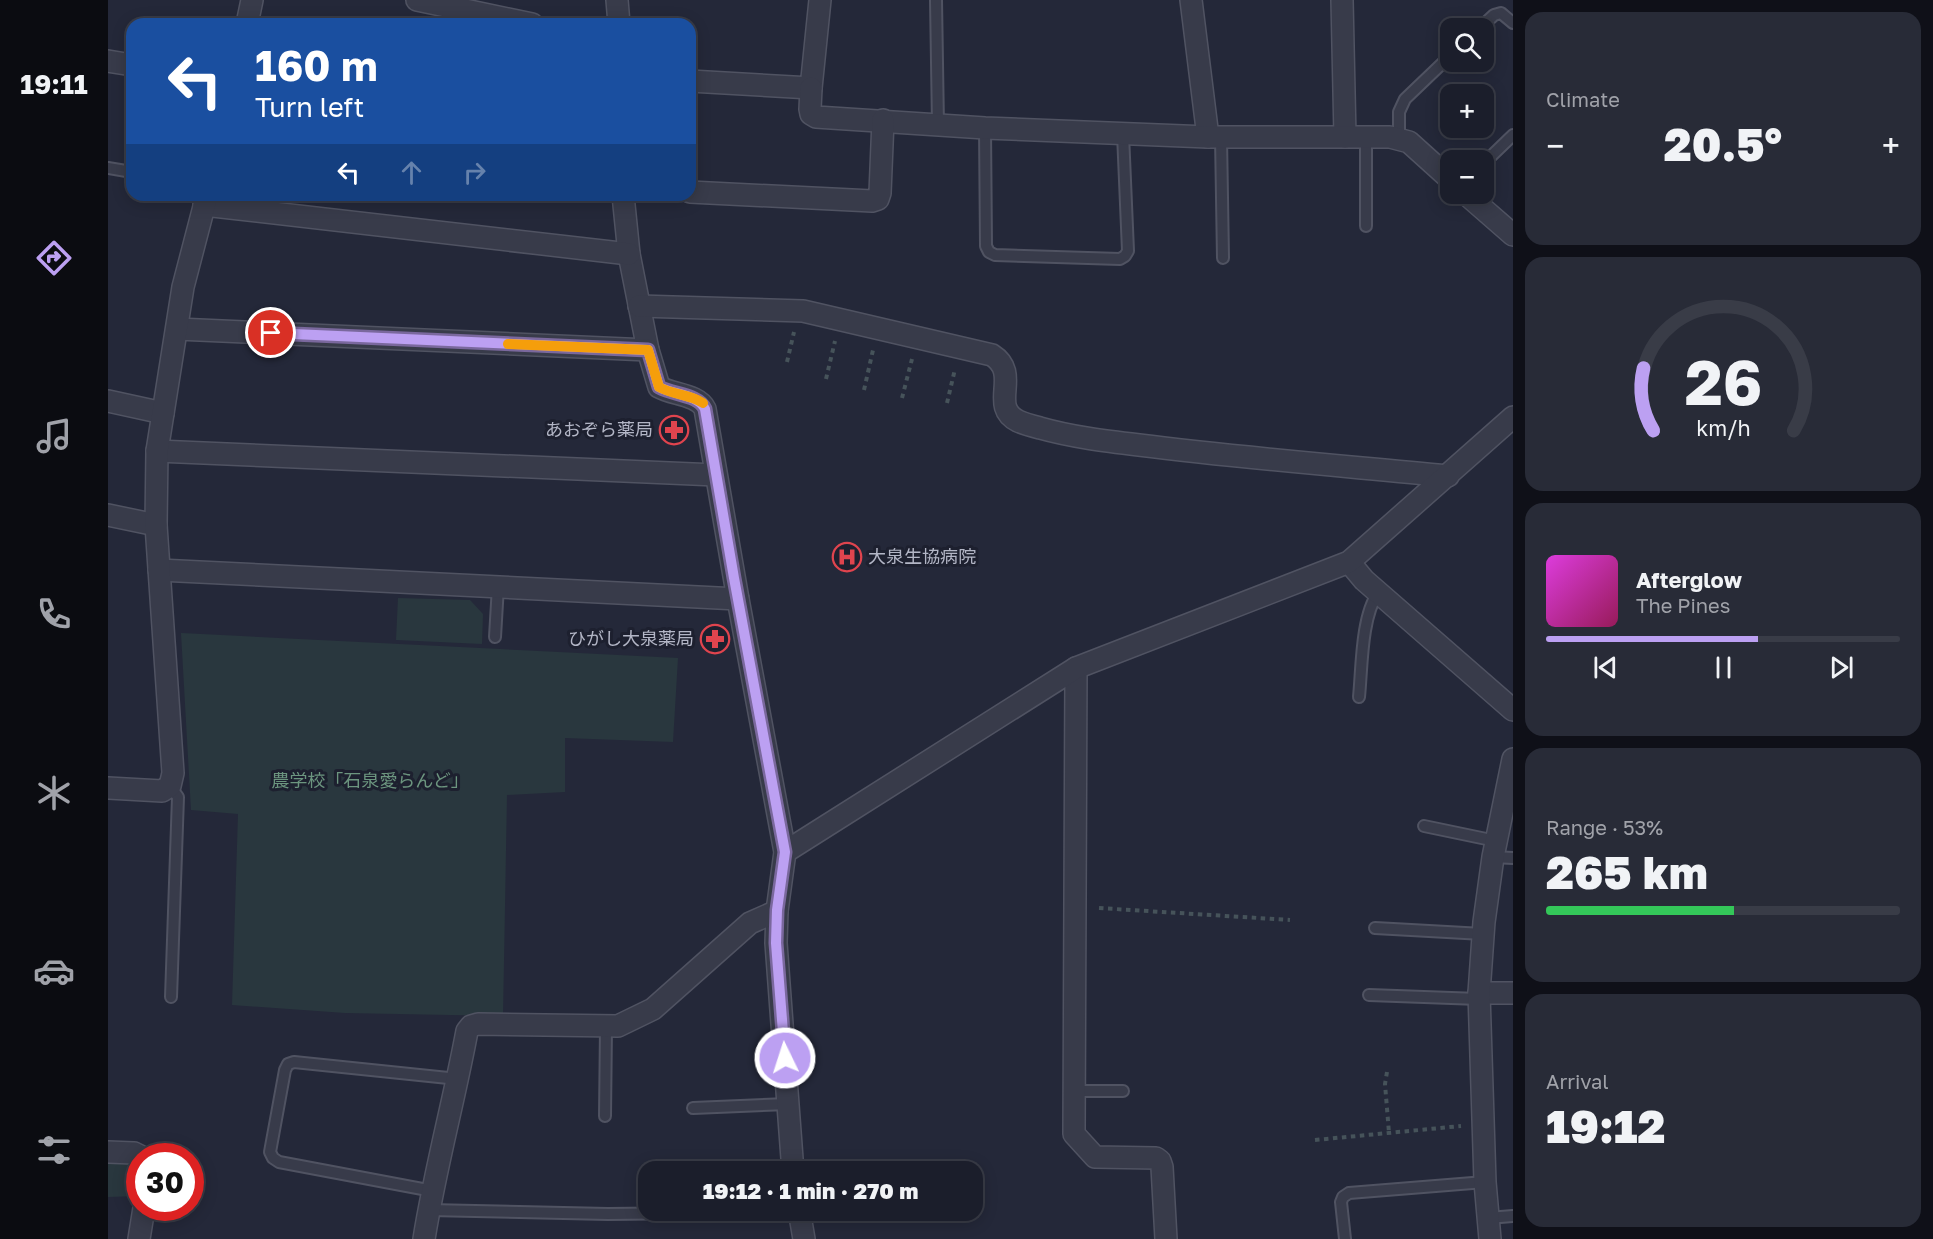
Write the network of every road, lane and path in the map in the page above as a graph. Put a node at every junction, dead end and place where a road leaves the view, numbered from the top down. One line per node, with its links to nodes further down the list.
1 (252, 0): 8 (street)
2 (417, 0): 9 (street)
3 (617, 0): 10 (street)
4 (820, 0): 17 (street)
5 (936, 0): 19 (lane)
6 (1191, 0): 23 (street)
7 (1342, 0): 24 (street)
8 (248, 18)
9 (492, 18)
10 (618, 18)
11 (1491, 18): 12 (lane)
12 (1513, 23)
13 (108, 61): 14 (street)
14 (126, 64)
15 (1440, 66): 25 (lane)
16 (696, 81): 17 (street)
17 (811, 88): 18 (street)
18 (883, 120): 19 (street); 30 (street)
19 (938, 125): 20 (street)
20 (985, 128): 21 (street); 21 (lane)
21 (1123, 134): 23 (street)
22 (1513, 135): 26 (lane)
23 (1215, 137): 24 (street); 38 (lane)
24 (1356, 137): 25 (street); 35 (lane)
25 (1398, 138): 28 (street)
26 (1494, 153)
27 (108, 168): 29 (lane)
28 (1440, 170)
29 (126, 171)
30 (696, 192)
31 (205, 201): 42 (street)
32 (213, 201): 37 (street)
33 (624, 201): 37 (street)
34 (1477, 204): 36 (street)
35 (1366, 226)
36 (1513, 235)
37 (629, 254): 39 (street)
38 (1223, 258)
39 (639, 306): 40 (street); 45 (street)
40 (841, 320): 41 (street); 46 (path)
41 (878, 328): 43 (street); 47 (path)
42 (177, 329): 45 (street); 51 (street)
43 (917, 338): 44 (street); 48 (path)
44 (959, 348): 50 (path); 55 (street)
45 (648, 350): 54 (street)
46 (826, 379)
47 (864, 390)
48 (902, 398)
49 (108, 401): 51 (street)
50 (947, 403)
51 (163, 413): 53 (street)
52 (1513, 417): 55 (street)
53 (157, 451): 54 (street); 57 (street)
54 (716, 476): 62 (street)
55 (1448, 476): 58 (street)
56 (108, 516): 57 (street)
57 (156, 525): 59 (street)
58 (1349, 562): 61 (street); 64 (street)
59 (159, 570): 60 (street); 68 (street)
60 (498, 586): 62 (street); 63 (lane)
61 (1378, 593): 65 (lane); 66 (street)
62 (738, 599): 71 (street)
63 (495, 637)
64 (1076, 668): 71 (street); 73 (street)
65 (1359, 697)
66 (1513, 710)
67 (1513, 759): 72 (street)
68 (170, 786): 69 (street); 81 (lane)
69 (108, 788)
70 (1424, 826): 72 (lane)
71 (785, 852): 74 (street)
72 (1500, 852): 77 (street)
73 (1075, 907): 75 (path); 85 (street)
74 (777, 910): 82 (street); 87 (street)
75 (1290, 920)
76 (1374, 928): 77 (lane)
77 (1483, 934): 80 (street)
78 (1513, 993): 80 (street)
79 (1369, 994): 80 (lane)
80 (1479, 996): 90 (street)
81 (171, 997)
82 (606, 1027): 84 (street); 89 (lane)
83 (1387, 1072): 91 (path)
84 (458, 1080): 97 (street); 97 (lane)
85 (1074, 1091): 86 (lane); 106 (street)
86 (1123, 1091)
87 (788, 1104): 88 (lane); 95 (street)
88 (693, 1108)
89 (605, 1116)
90 (1483, 1124): 91 (path); 96 (street)
91 (1389, 1133): 92 (path)
92 (1315, 1140)
93 (108, 1152): 94 (street)
94 (126, 1153)
95 (793, 1161)
96 (1485, 1182): 102 (street); 107 (lane)
97 (431, 1200): 98 (lane); 104 (street)
98 (638, 1214)
99 (1513, 1216): 102 (lane)
100 (142, 1221): 103 (street)
101 (801, 1221): 105 (street)
102 (1489, 1229)
103 (139, 1239)
104 (424, 1239)
105 (804, 1239)
106 (1166, 1239)
107 (1345, 1239)

